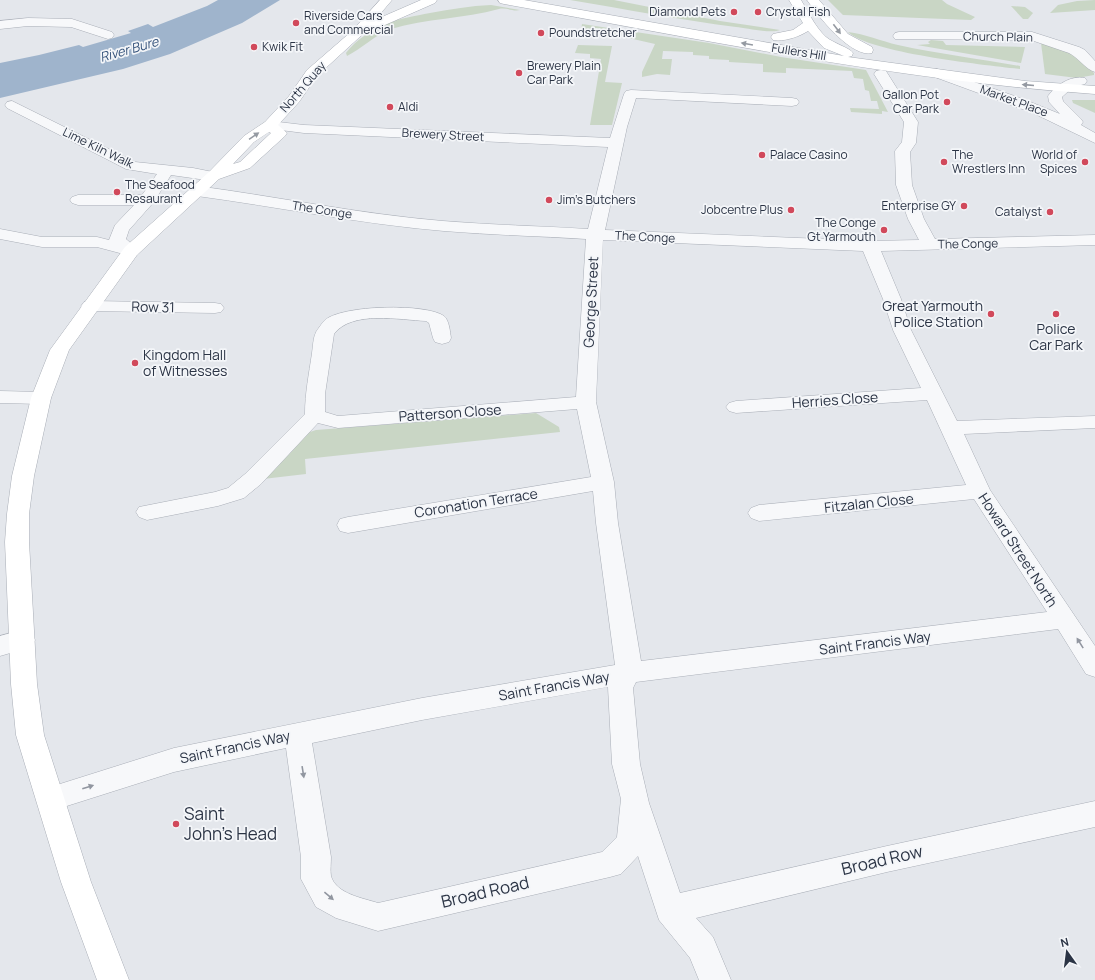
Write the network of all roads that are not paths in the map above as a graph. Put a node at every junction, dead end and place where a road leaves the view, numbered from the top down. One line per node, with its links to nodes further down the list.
1 (386, 0): 9 (main road, North Quay)
2 (430, 0): 9 (main road, North Quay)
3 (504, 0): 18 (main road, Fullers Hill, one-way to 3)
4 (554, 0): 12 (main road, Fullers Hill)
5 (795, 0): 7 (main road)
6 (813, 0): 14 (main road, one-way to 14)
7 (810, 24): 12 (main road); 13 (main road)
8 (0, 25): 10 (street)
9 (356, 34): 26 (main road, North Quay)
10 (108, 35)
11 (899, 36): 17 (street, Church Plain)
12 (777, 37): 13 (main road, Fullers Hill)
13 (825, 44): 14 (main road, Fullers Hill); 18 (main road)
14 (868, 50): 15 (main road, Fullers Hill)
15 (883, 52)
16 (914, 57): 20 (main road)
17 (1095, 68)
18 (938, 73): 22 (main road, Fullers Hill, one-way to 18); 27 (street, Market Place)
19 (881, 74): 37 (street)
20 (1080, 81): 21 (main road); 22 (street)
21 (1095, 83)
22 (1063, 88): 23 (main road, Fullers Hill); 27 (street, Market Place)
23 (1095, 90)
24 (792, 102): 28 (street, George Street)
25 (12, 105): 29 (street, Lime Kiln Walk)
26 (270, 125): 28 (street, Brewery Street); 30 (main road, North Quay)
27 (1091, 137)
28 (617, 143): 35 (street, George Street)
29 (167, 170): 30 (street, Lime Kiln Walk); 33 (street)
30 (213, 176): 31 (main road)
31 (197, 191): 35 (street, The Conge); 39 (main road)
32 (78, 200): 33 (street)
33 (147, 200): 39 (street)
34 (0, 234): 39 (street)
35 (595, 234): 38 (street, The Conge); 46 (street, George Street)
36 (1095, 240): 37 (street, The Conge)
37 (930, 245): 38 (street, The Conge)
38 (870, 246): 43 (street, Howard Street North)
39 (131, 251): 40 (main road)
40 (90, 306): 41 (street, Row 31); 45 (main road)
41 (215, 308)
42 (442, 338): 48 (street)
43 (934, 393): 47 (street, Herries Close); 50 (street, Howard Street North)
44 (0, 397): 45 (street)
45 (41, 398): 57 (main road)
46 (586, 402): 48 (street, Patterson Close); 51 (street, George Street)
47 (736, 407)
48 (315, 414): 53 (street)
49 (1095, 422): 50 (street)
50 (950, 428): 52 (street, Howard Street North)
51 (603, 482): 55 (street, Coronation Terrace); 59 (street, George Street)
52 (980, 491): 54 (street, Fitzalan Close); 56 (street, Howard Street North)
53 (147, 512)
54 (759, 513)
55 (348, 525)
56 (1065, 619): 58 (street, Howard Street North, one-way to 56); 59 (street, Saint Francis Way)
57 (11, 643): 61 (main road)
58 (1095, 667)
59 (628, 673): 60 (street, Saint Francis Way); 62 (street, Broad Road)
60 (297, 734): 61 (street, Saint Francis Way, one-way to 60); 62 (street, Broad Road, one-way to 62)
61 (51, 799): 65 (main road)
62 (635, 799): 64 (street)
63 (1095, 814): 64 (street, Broad Row)
64 (670, 910): 66 (street)
65 (113, 980)
66 (715, 980)

